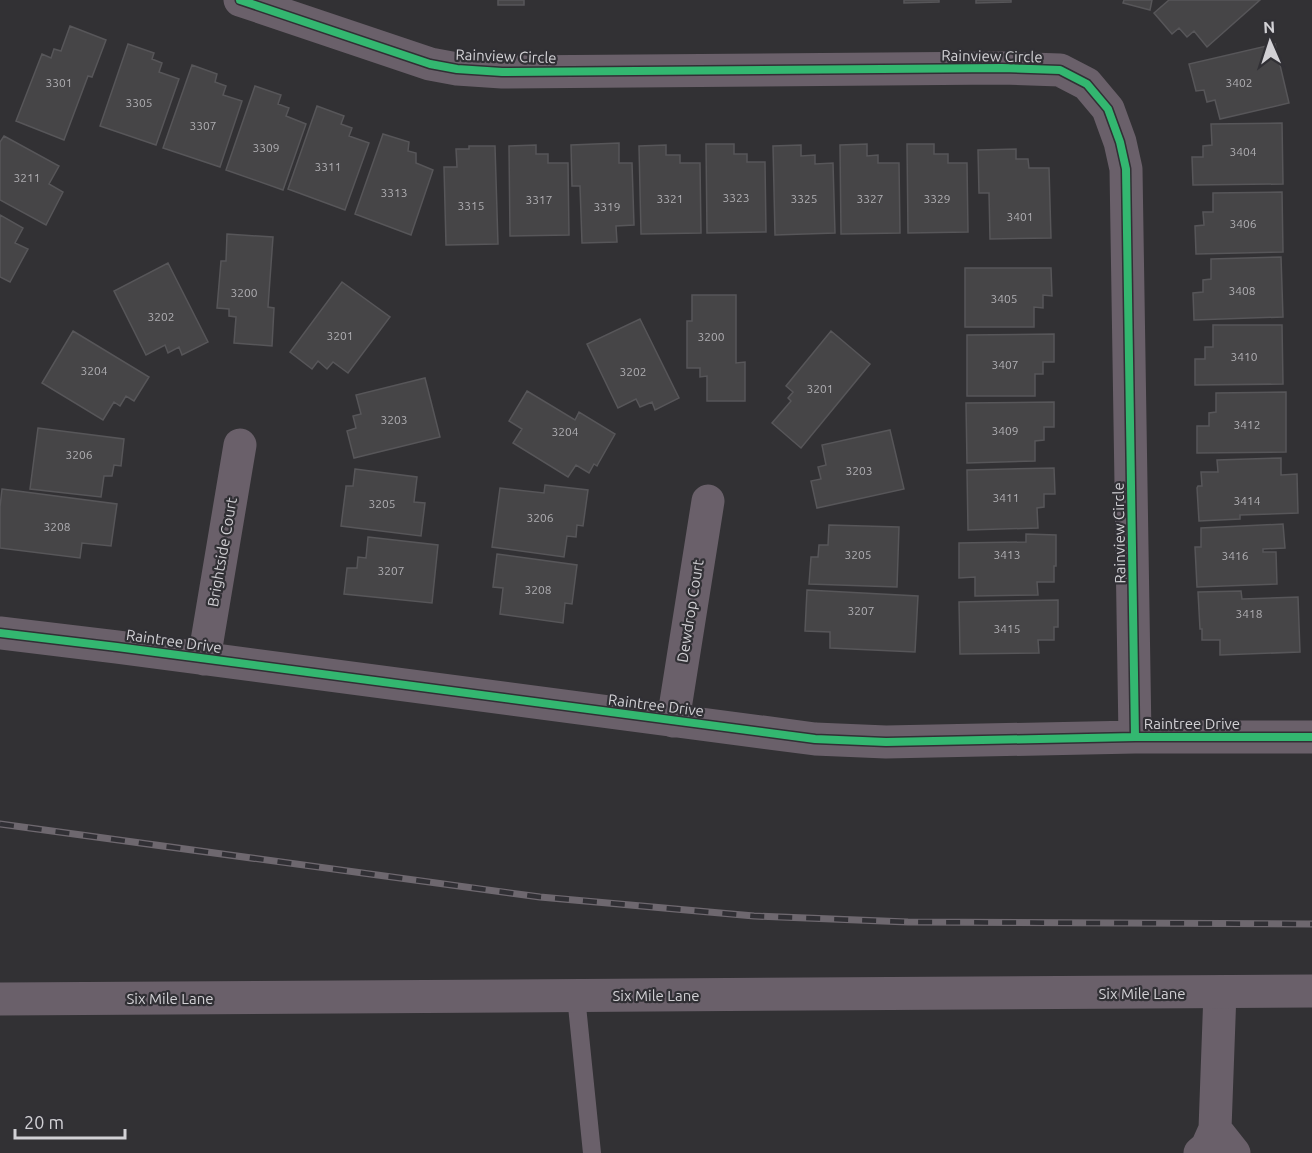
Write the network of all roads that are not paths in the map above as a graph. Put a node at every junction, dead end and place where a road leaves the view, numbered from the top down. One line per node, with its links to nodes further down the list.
1 (240, 0): 7 (street, Rainview Circle)
2 (240, 445): 5 (street, Brightside Court)
3 (708, 501): 6 (street, Dewdrop Court)
4 (0, 633): 5 (street, Raintree Drive)
5 (204, 659): 6 (street, Raintree Drive)
6 (673, 721): 7 (street, Raintree Drive)
7 (1135, 737): 8 (street, Raintree Drive)
8 (1312, 737)
9 (1220, 992): 10 (street, Six Mile Lane); 11 (street, Six Mile Lane); 13 (street)
10 (1312, 992)
11 (576, 996): 12 (street, Six Mile Lane); 14 (lane)
12 (0, 999)
13 (1216, 1145)
14 (592, 1153)

